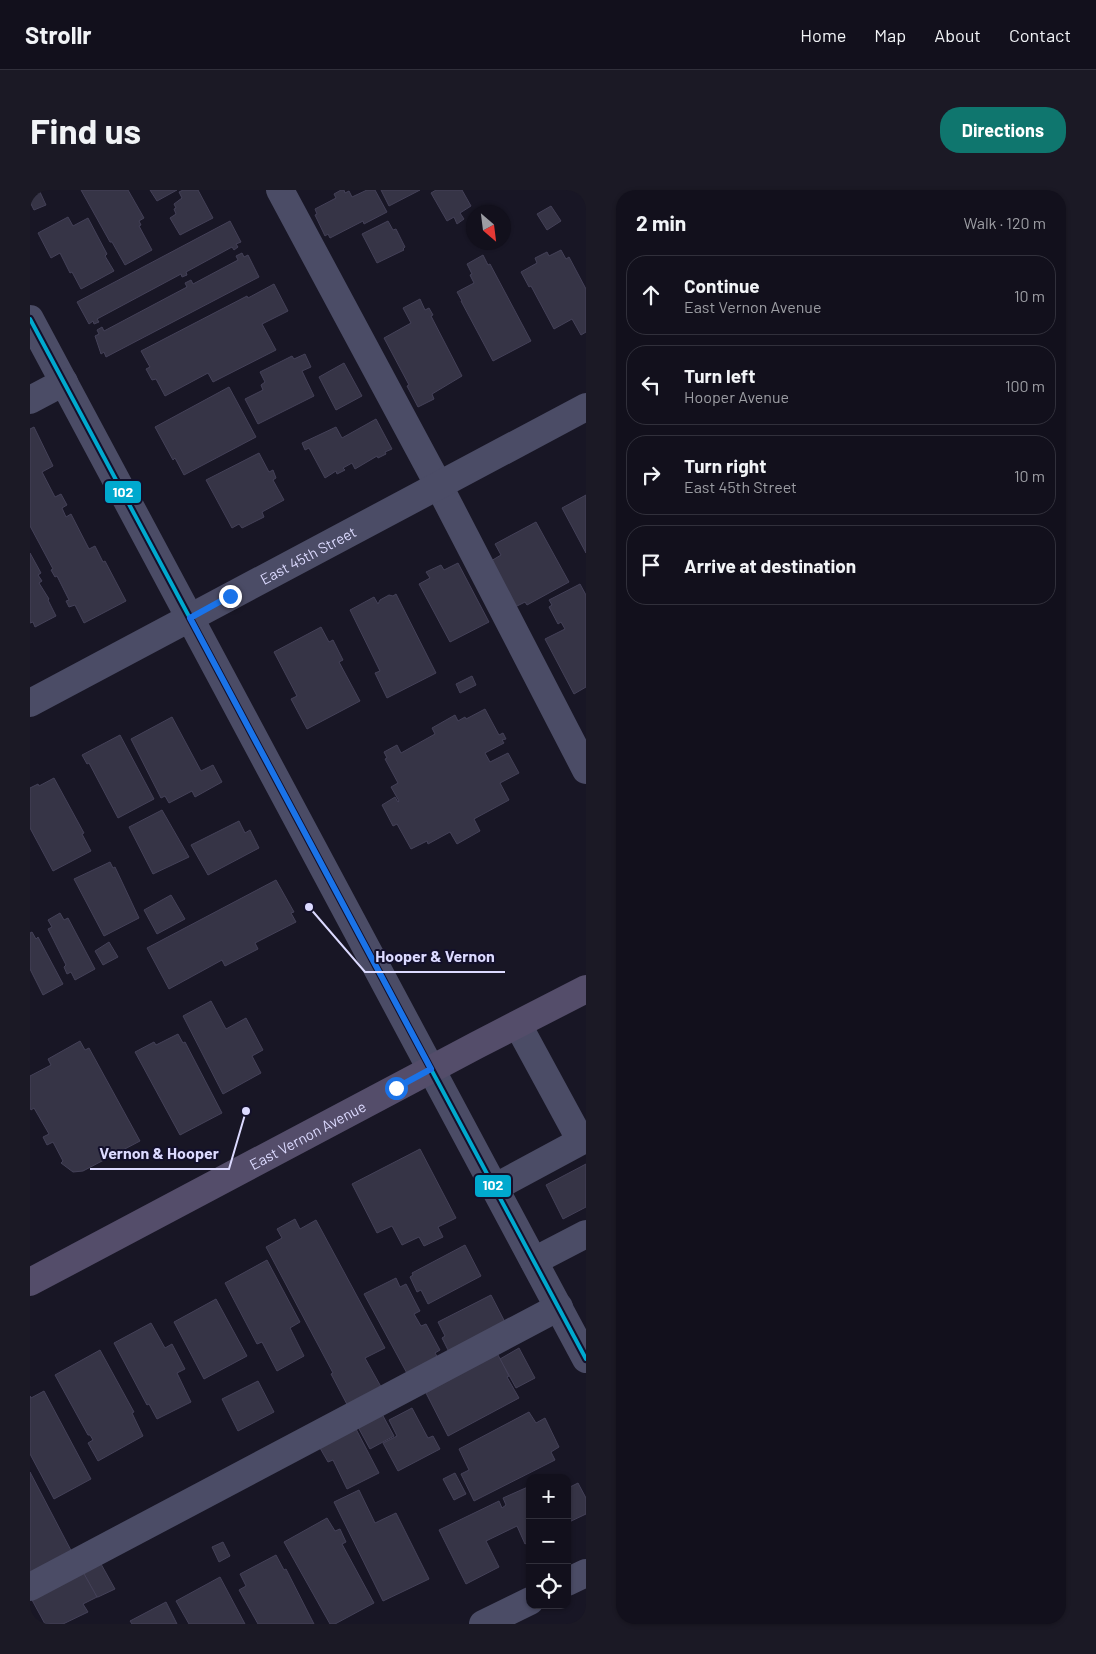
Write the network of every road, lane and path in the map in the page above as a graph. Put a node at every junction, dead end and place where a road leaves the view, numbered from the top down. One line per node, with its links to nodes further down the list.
1 (280, 190): 6 (street)
2 (30, 319): 3 (street)
3 (64, 382): 4 (street); 7 (street)
4 (30, 400)
5 (586, 407): 6 (street, East 45th Street)
6 (438, 486): 7 (street, East 45th Street); 9 (street)
7 (190, 618): 8 (street, East 45th Street); 12 (street)
8 (30, 703)
9 (586, 770)
10 (586, 989): 11 (main road, East Vernon Avenue)
11 (518, 1025): 12 (main road, East Vernon Avenue); 13 (street)
12 (431, 1069): 14 (street); 17 (main road, East Vernon Avenue)
13 (584, 1140): 14 (street)
14 (494, 1188): 16 (street)
15 (586, 1234): 16 (street)
16 (534, 1261): 18 (street)
17 (30, 1282)
18 (558, 1308): 19 (street); 22 (street)
19 (586, 1359)
20 (586, 1573): 21 (street)
21 (571, 1580)
22 (30, 1587)
23 (526, 1603): 24 (street)
24 (483, 1624)

